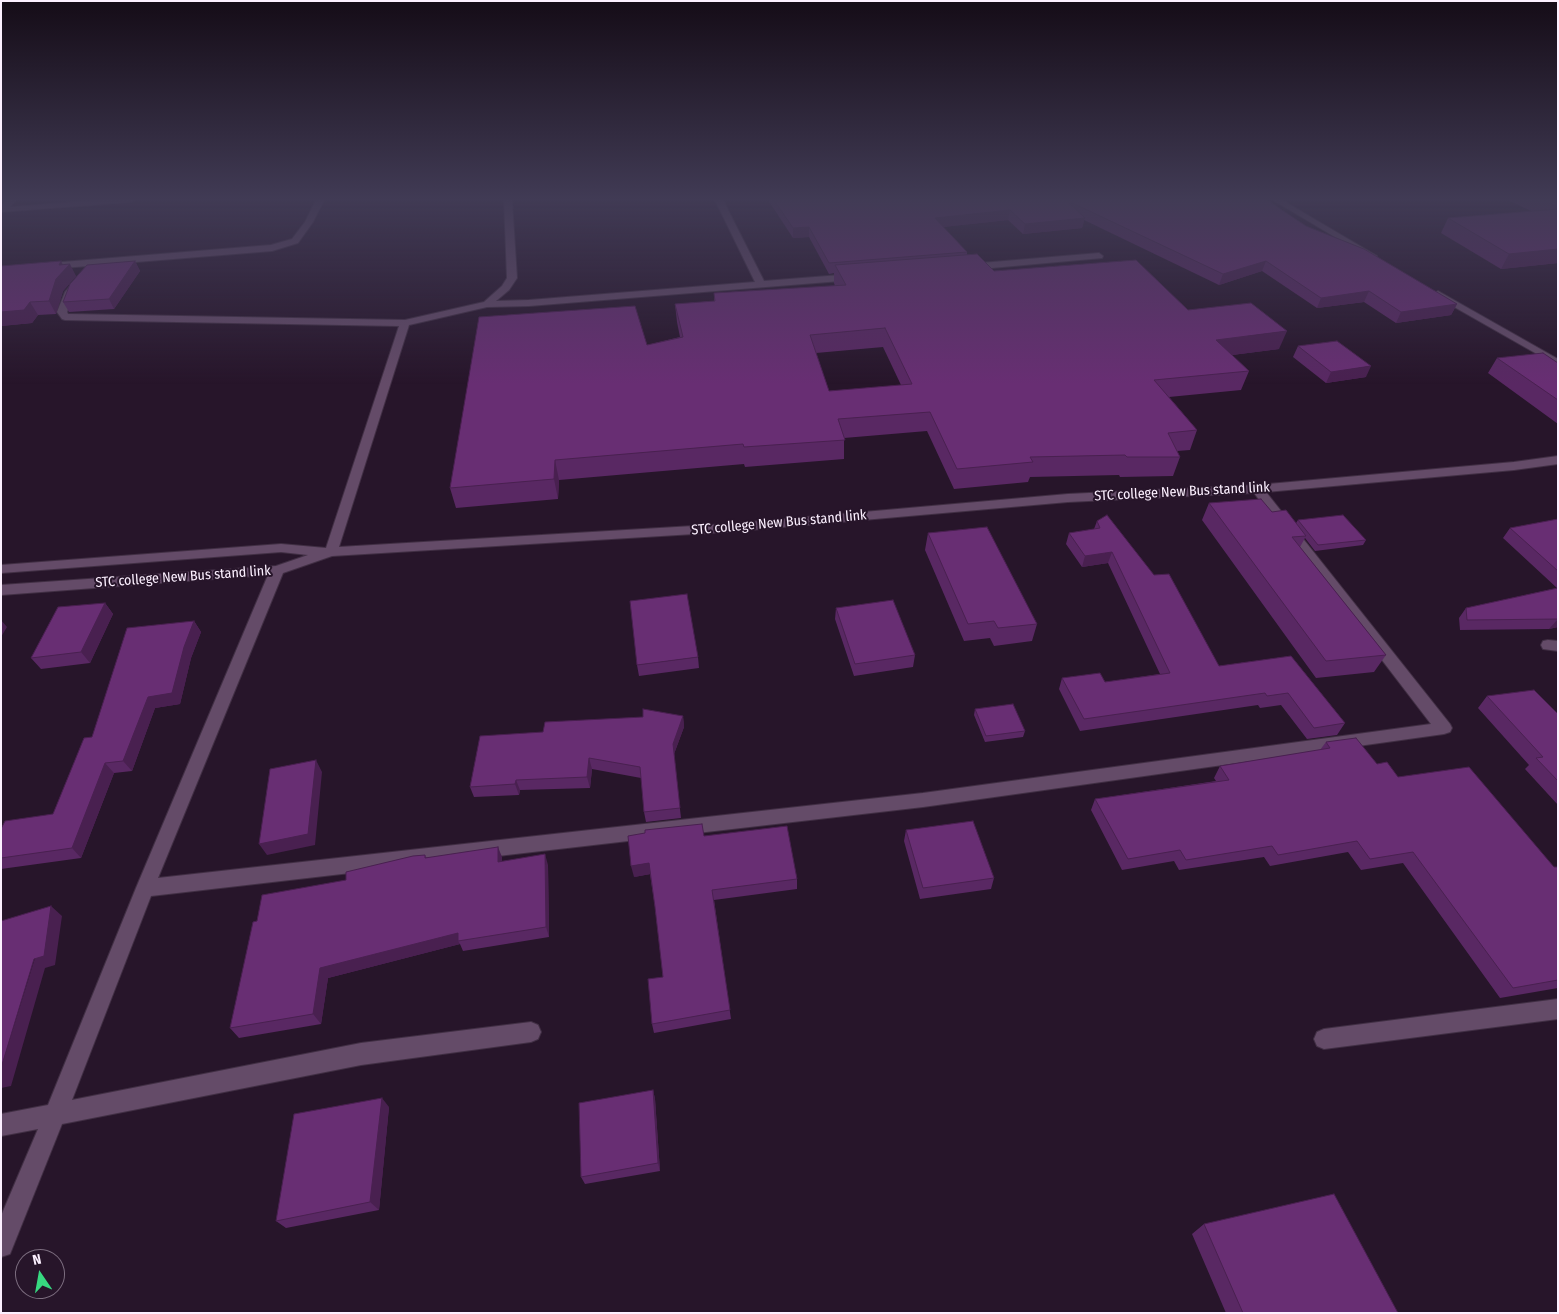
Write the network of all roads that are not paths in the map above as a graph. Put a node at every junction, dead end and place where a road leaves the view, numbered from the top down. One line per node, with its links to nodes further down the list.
1 (116, 261): 5 (street)
2 (511, 261): 11 (street)
3 (750, 261): 9 (street)
4 (1039, 261): 7 (street)
5 (96, 263): 6 (street); 12 (street)
6 (39, 267)
7 (963, 268)
8 (865, 276): 9 (street)
9 (761, 284): 11 (street)
10 (1430, 289): 13 (street)
11 (487, 304): 12 (street)
12 (405, 323): 16 (street)
13 (1558, 364)
14 (1558, 460): 15 (street, STC college New Bus stand link)
15 (1257, 489): 16 (street, STC college New Bus stand link); 20 (street)
16 (331, 552): 17 (street); 18 (street, STC college New Bus stand link)
17 (1, 569)
18 (277, 570): 19 (street, STC college New Bus stand link); 20 (street)
19 (1, 590)
20 (145, 888): 24 (street)
21 (1558, 1010): 23 (street)
22 (531, 1032): 24 (street)
23 (1324, 1039)
24 (54, 1116): 25 (street); 26 (street)
25 (1, 1125)
26 (1, 1245)

